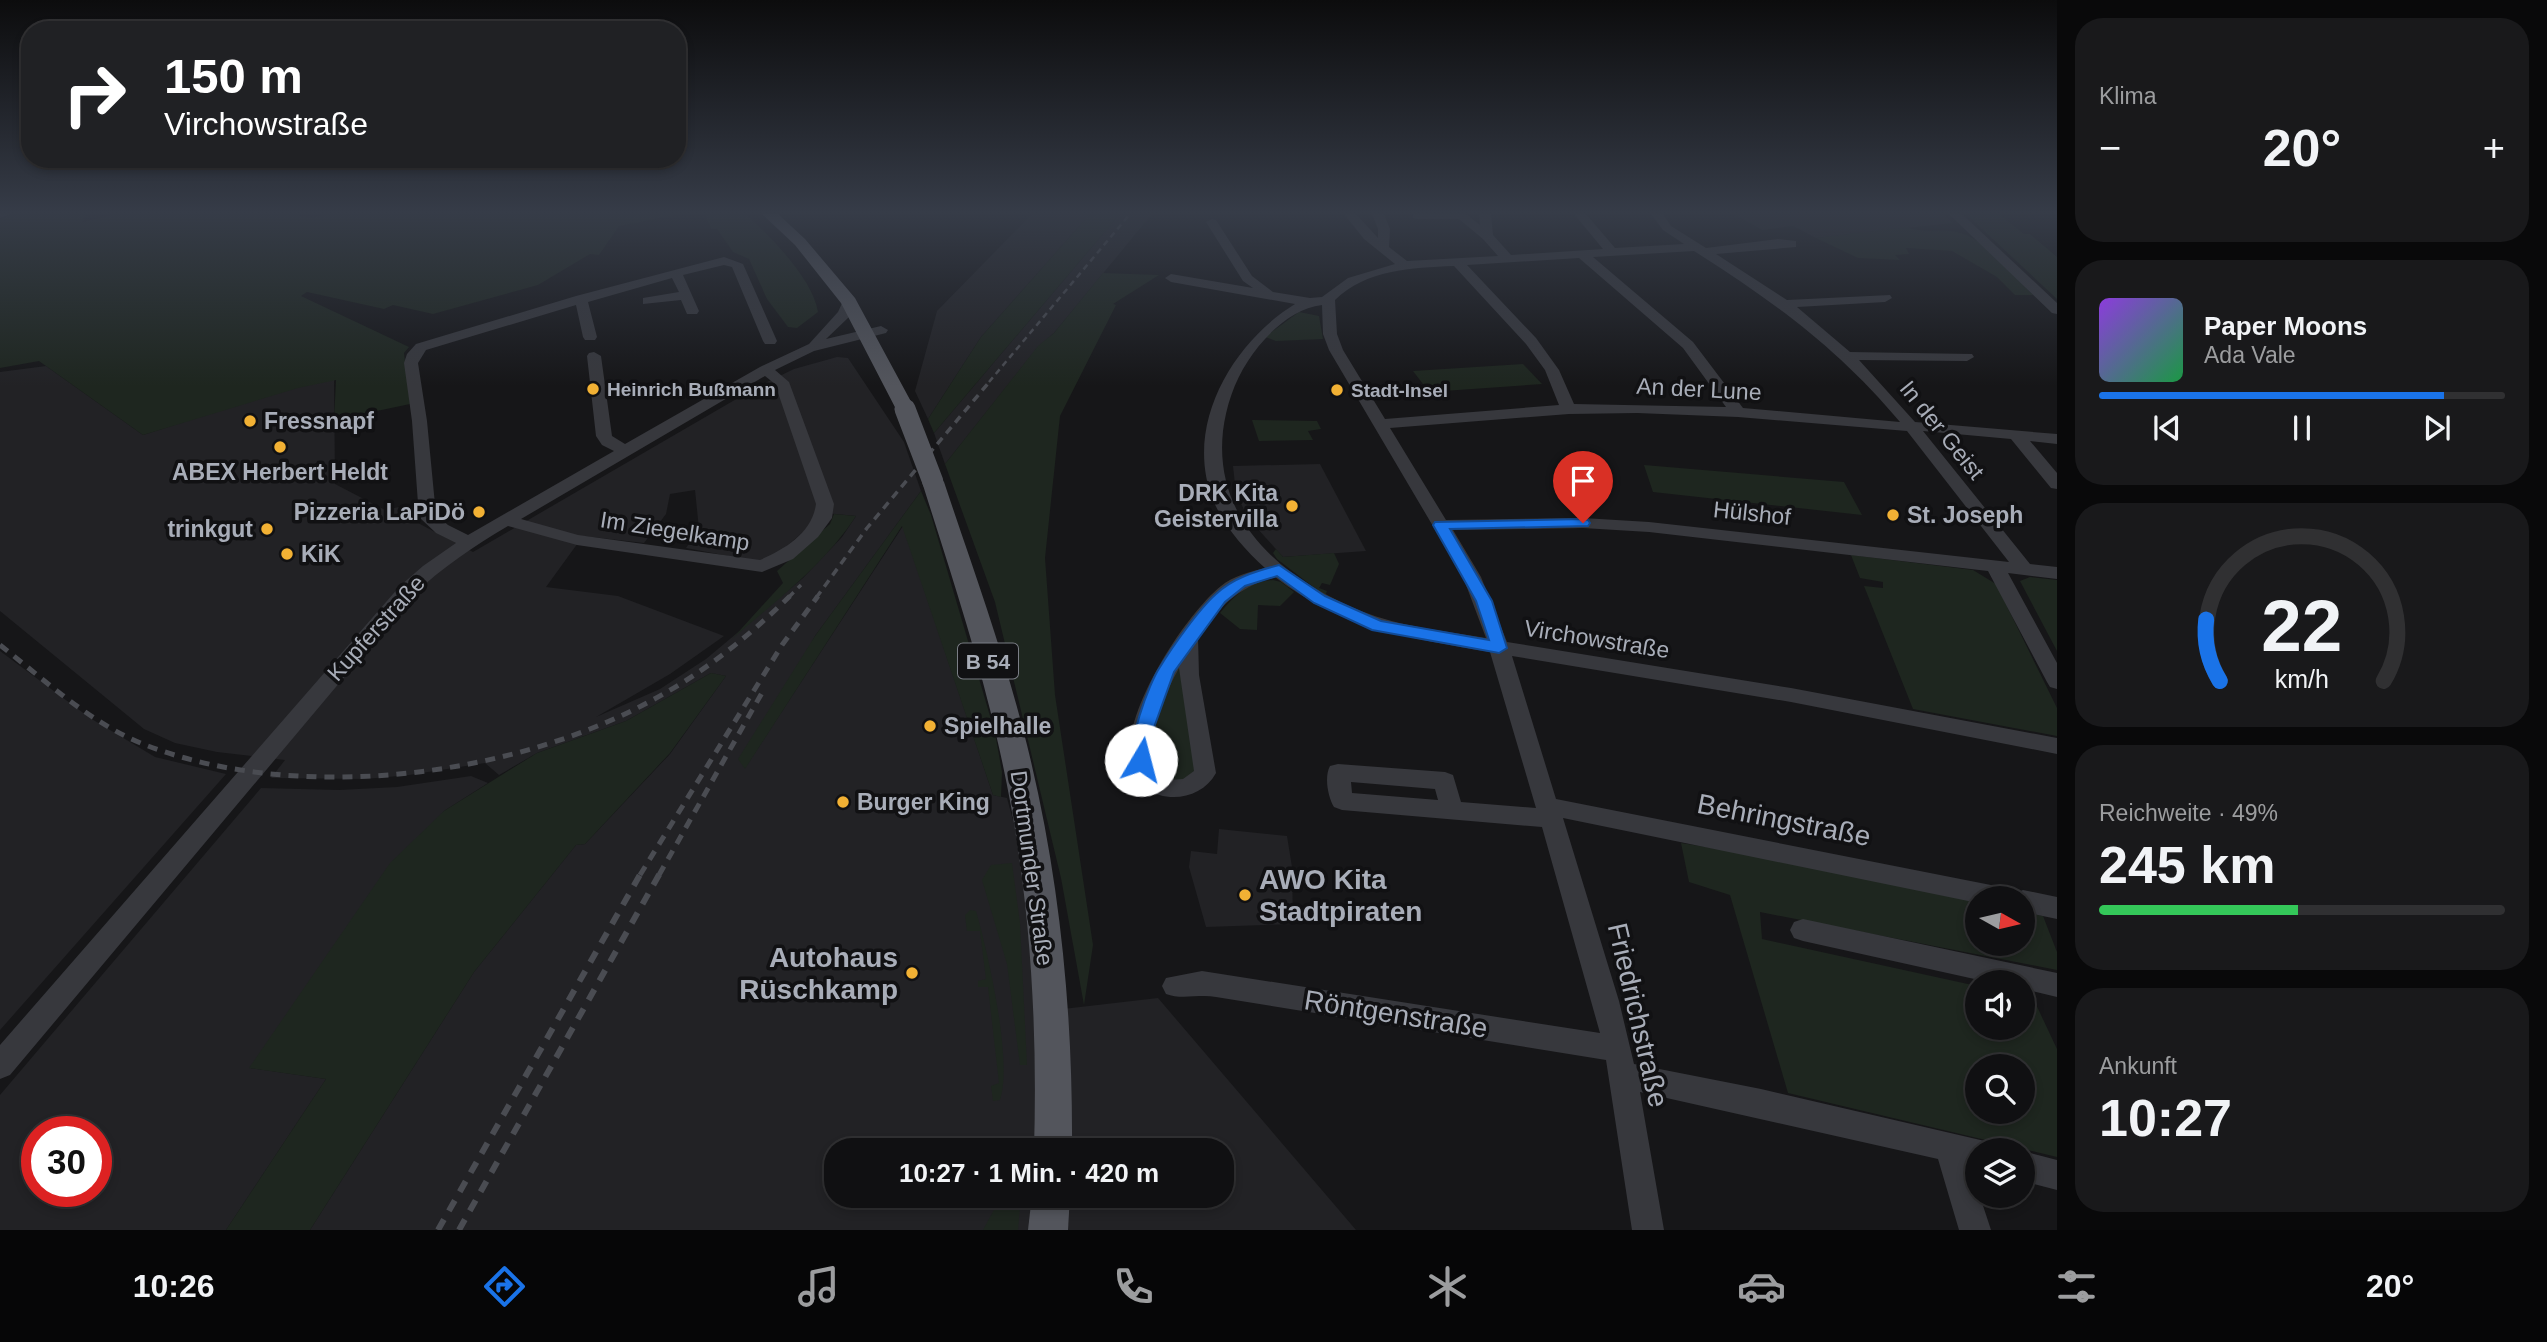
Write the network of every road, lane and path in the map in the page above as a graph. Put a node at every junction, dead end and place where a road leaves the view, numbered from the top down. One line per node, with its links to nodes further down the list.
1 (679, 271): 11 (street)
2 (740, 271): 26 (street)
3 (824, 271): 19 (main road, Dortmunder Straße / B 54)
4 (843, 271): 24 (main road, Dortmunder Straße / B 54)
5 (1244, 271): 13 (street)
6 (1378, 271): 17 (street, Virchowstraße)
7 (1466, 271): 32 (street)
8 (1603, 271): 33 (street)
9 (1734, 271): 21 (street, In der Geist)
10 (2016, 271): 22 (street)
11 (674, 273): 14 (street); 16 (street)
12 (1171, 278): 13 (street)
13 (1268, 293): 20 (street)
14 (686, 296): 18 (street); 23 (street)
15 (1885, 298): 21 (street)
16 (581, 299): 25 (street); 42 (street)
17 (1328, 299): 20 (street, Virchowstraße); 34 (street, Friedrichstraße)
18 (648, 301)
19 (849, 302): 24 (main road, Dortmunder Straße / B 54); 27 (street)
20 (1309, 302): 45 (street, Virchowstraße)
21 (1784, 304): 29 (street, In der Geist)
22 (2057, 310)
23 (692, 311)
24 (873, 332): 27 (street, Kupferstraße); 61 (main road, Dortmunder Straße / B 54, bridge)
25 (590, 337)
26 (770, 341)
27 (809, 348): 31 (street, Kupferstraße)
28 (594, 356): 38 (street)
29 (1847, 356): 30 (street, In der Geist); 35 (street, In der Geist)
30 (1967, 357)
31 (765, 370): 38 (street, Kupferstraße); 40 (street, Im Ziegelkamp)
32 (1569, 409): 33 (street, An der Lune); 34 (street, An der Lune)
33 (1738, 412): 35 (street, An der Lune)
34 (1380, 424): 41 (street, Friedrichstraße)
35 (1909, 426): 36 (street, An der Lune); 44 (street, In der Geist)
36 (2016, 435): 37 (street, An der Lune); 39 (street)
37 (2057, 439)
38 (626, 451): 40 (street, Kupferstraße)
39 (2057, 484)
40 (508, 521): 42 (street, Kupferstraße)
41 (1440, 525): 43 (street, Hülshof); 48 (street, Friedrichstraße)
42 (469, 542): 60 (street, Kupferstraße)
43 (1994, 565): 44 (street, Hülshof); 49 (street)
44 (2024, 569): 46 (street, Hülshof)
45 (1279, 570): 47 (street); 48 (street, Virchowstraße)
46 (2057, 573)
47 (1188, 638): 47 (street)
48 (1499, 648): 50 (street, Virchowstraße); 52 (street, Friedrichstraße)
49 (2057, 682)
50 (2057, 746)
51 (1451, 810): 52 (street)
52 (1550, 813): 53 (street, Behringstraße); 59 (street, Friedrichstraße)
53 (1965, 890)
54 (2035, 904): 55 (street)
55 (2056, 910)
56 (1803, 930): 57 (street)
57 (2057, 985)
58 (1175, 986): 59 (street, Röntgenstraße)
59 (1620, 1062): 62 (street, Röntgenstraße); 67 (street, Friedrichstraße)
60 (0, 1066)
61 (1053, 1138)
62 (1963, 1149): 68 (street)
63 (2035, 1169): 64 (street)
64 (2057, 1175)
65 (1050, 1208): 66 (main road)
66 (1048, 1230)
67 (1648, 1230)
68 (1975, 1230)

